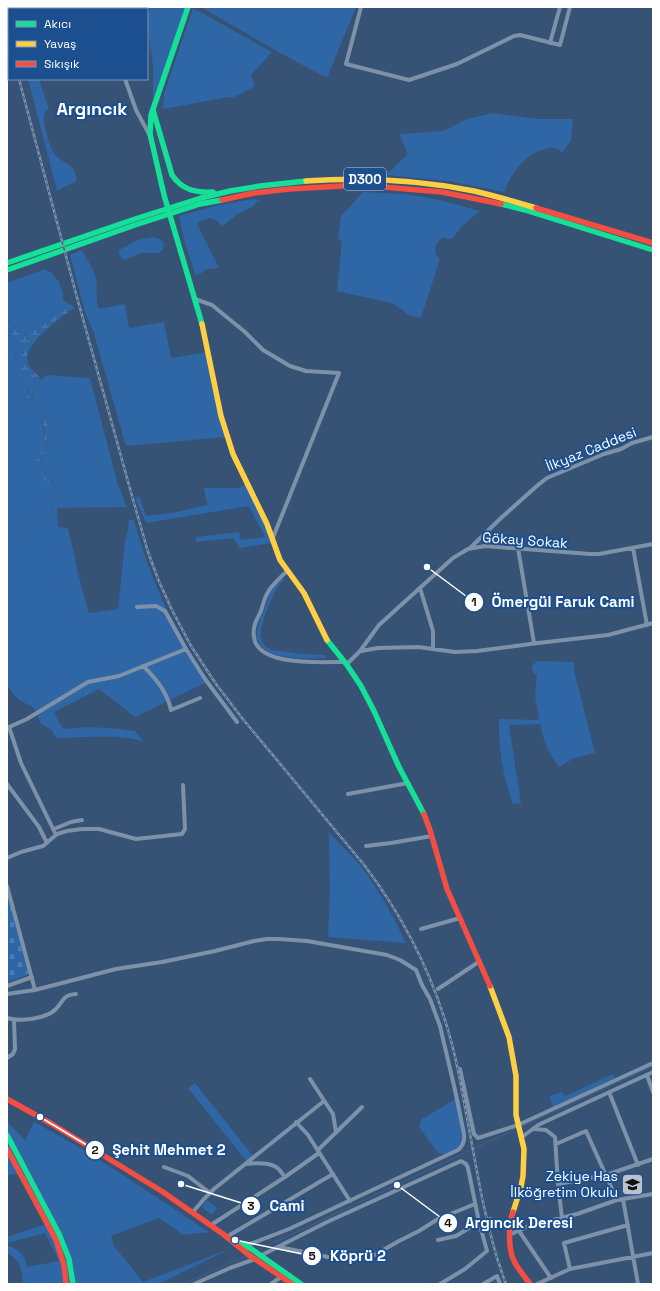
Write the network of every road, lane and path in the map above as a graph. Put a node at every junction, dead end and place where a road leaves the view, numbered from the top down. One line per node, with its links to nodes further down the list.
1 (188, 7): 7 (main road)
2 (361, 7): 5 (street)
3 (560, 7): 5 (street)
4 (570, 7): 5 (street)
5 (550, 43)
6 (125, 80): 8 (street)
7 (153, 110): 8 (main road); 9 (main road)
8 (150, 134): 16 (main road)
9 (229, 191): 10 (main road, D300); 11 (main road, D300)
10 (78, 242): 12 (main road, D300); 13 (main road, D300)
11 (653, 244)
12 (653, 250)
13 (46, 253): 14 (main road, D300); 15 (main road, D300)
14 (7, 262)
15 (7, 270)
16 (195, 299): 18 (main road); 18 (street)
17 (653, 437): 22 (street, İlkyaz Caddesi)
18 (272, 540): 23 (main road)
19 (653, 544): 21 (street, Gökay Sokak)
20 (518, 548): 21 (street, Gökay Sokak); 22 (street, Gökay Sokak); 28 (street)
21 (633, 548): 27 (street)
22 (468, 549): 24 (street, Gökay Sokak)
23 (287, 571): 32 (main road); 32 (street)
24 (420, 588): 30 (street); 31 (street, Gökay Sokak)
25 (137, 608): 29 (street)
26 (653, 623): 27 (street)
27 (647, 624): 28 (street)
28 (534, 644): 30 (street)
29 (186, 649): 33 (street); 35 (street)
30 (433, 649): 31 (street)
31 (360, 651): 32 (street, Gökay Sokak)
32 (346, 663): 37 (main road)
33 (143, 666): 34 (street); 36 (street)
34 (200, 698)
35 (237, 722)
36 (8, 727): 42 (street)
37 (408, 783): 40 (street); 44 (main road)
38 (7, 784): 45 (street)
39 (183, 785): 43 (street)
40 (348, 794)
41 (82, 820): 42 (street)
42 (54, 829): 43 (street)
43 (56, 835): 45 (street)
44 (432, 836): 46 (street); 49 (main road)
45 (47, 843): 47 (street)
46 (366, 846)
47 (7, 858)
48 (7, 886): 52 (street)
49 (460, 918): 50 (street); 51 (main road)
50 (421, 930)
51 (480, 961): 54 (street); 72 (main road)
52 (32, 977): 53 (street); 55 (street)
53 (7, 986)
54 (438, 989)
55 (35, 990): 56 (street); 92 (street)
56 (7, 994)
57 (76, 994): 59 (street)
58 (7, 1018): 59 (street)
59 (14, 1020): 60 (street)
60 (7, 1058)
61 (653, 1063): 72 (street)
62 (460, 1069): 72 (street)
63 (653, 1072): 64 (street)
64 (647, 1075): 66 (street); 67 (street)
65 (310, 1079): 69 (street)
66 (609, 1092): 73 (street); 82 (street)
67 (653, 1092)
68 (7, 1098): 95 (main road)
69 (324, 1101): 71 (street); 74 (street)
70 (362, 1106): 74 (street)
71 (296, 1122): 79 (street); 81 (street)
72 (519, 1125): 76 (main road)
73 (532, 1129): 76 (street); 77 (street)
74 (336, 1132): 79 (street)
75 (7, 1135): 115 (main road)
76 (522, 1135): 101 (main road)
77 (556, 1144): 86 (street); 88 (street)
78 (7, 1149): 114 (main road)
79 (318, 1151): 85 (street); 87 (street)
80 (652, 1160): 82 (street); 83 (street)
81 (246, 1164): 87 (street); 89 (street)
82 (638, 1165): 86 (street)
83 (653, 1165)
84 (164, 1167): 89 (street)
85 (333, 1174): 92 (street); 103 (street)
86 (606, 1174): 88 (street); 93 (street)
87 (285, 1177): 99 (street)
88 (558, 1184): 96 (street)
89 (210, 1193): 95 (street)
90 (653, 1195): 91 (street)
91 (623, 1199): 93 (street); 100 (street)
92 (350, 1200): 106 (street)
93 (616, 1200): 96 (street)
94 (475, 1204): 98 (street); 107 (street); 107 (street)
95 (193, 1212): 99 (main road)
96 (562, 1218): 102 (street)
97 (490, 1219): 101 (street)
98 (479, 1222): 105 (street); 120 (street)
99 (211, 1225): 103 (main road)
100 (628, 1225): 110 (street); 111 (street)
101 (510, 1227): 104 (main road)
102 (519, 1231): 104 (street); 113 (street)
103 (226, 1235): 106 (main road); 109 (main road)
104 (509, 1236): 123 (main road)
105 (438, 1240)
106 (245, 1246): 109 (main road)
107 (279, 1247): 109 (street)
108 (653, 1253): 110 (street)
109 (258, 1257): 112 (main road); 116 (street); 119 (main road)
110 (634, 1257): 111 (street); 125 (street)
111 (570, 1270): 113 (street)
112 (281, 1277): 117 (street); 118 (main road)
113 (551, 1278): 124 (street)
114 (66, 1284)
115 (73, 1284)
116 (194, 1284)
117 (271, 1284)
118 (292, 1284)
119 (302, 1284)
120 (440, 1284)
121 (483, 1284): 122 (street)
122 (500, 1284)
123 (530, 1284)
124 (538, 1284)
125 (638, 1284)

